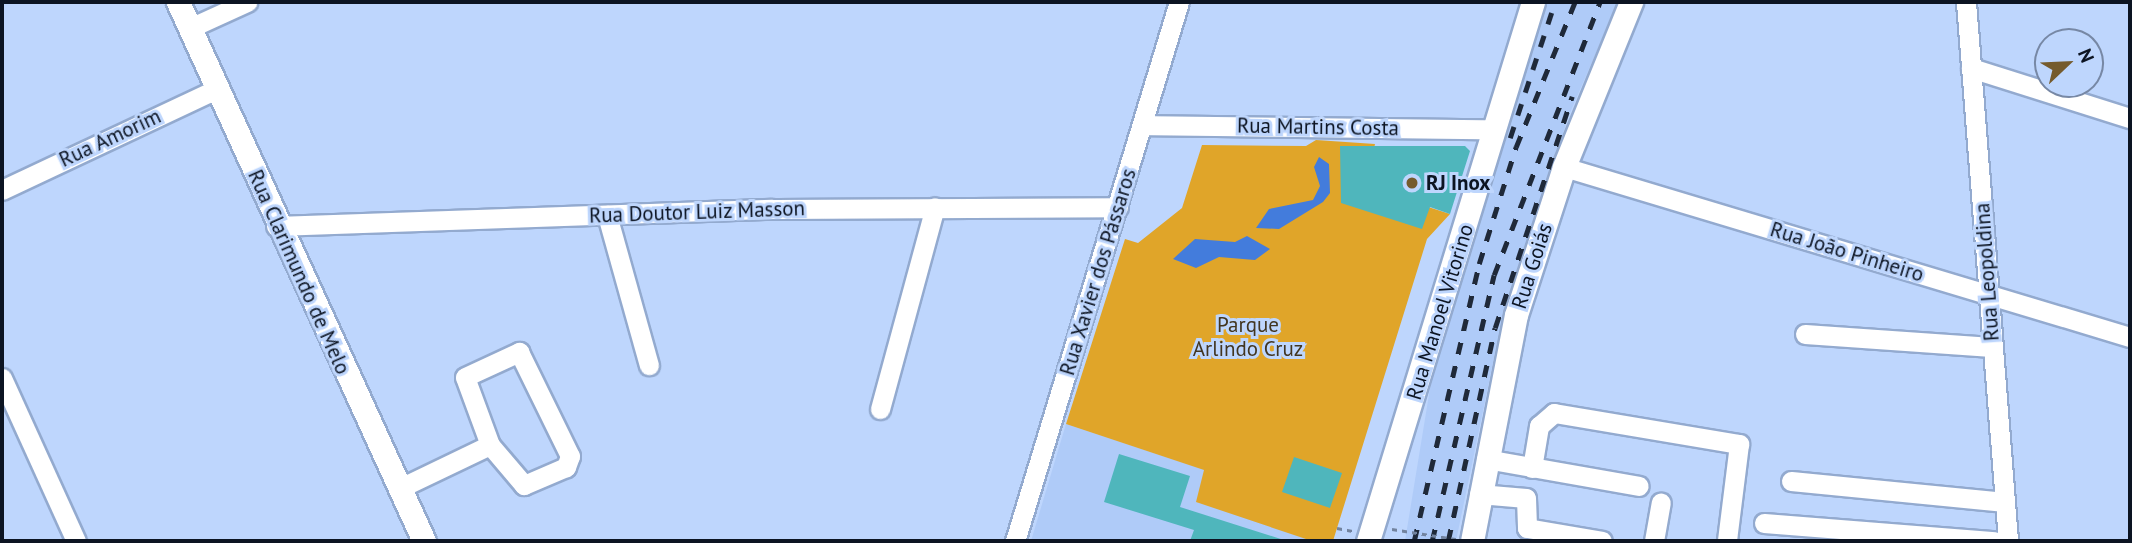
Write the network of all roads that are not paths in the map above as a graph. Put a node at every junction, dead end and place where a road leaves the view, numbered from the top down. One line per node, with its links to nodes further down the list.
1 (178, 2): 7 (main road, Rua Clarimundo de Melo)
2 (247, 2): 7 (street)
3 (1179, 2): 11 (street, Rua Xavier dos Pássaros)
4 (1533, 2): 12 (main road, Rua Manoel Vitorino)
5 (1632, 2): 13 (main road, Rua Goiás)
6 (1966, 2): 8 (street, Rua Leopoldina)
7 (190, 28): 9 (main road, Rua Clarimundo de Melo)
8 (1971, 68): 10 (street); 19 (street, Rua Leopoldina)
9 (219, 88): 14 (street, Rua Amorim); 18 (main road, Rua Clarimundo de Melo)
10 (2130, 118)
11 (1142, 125): 12 (street, Rua Martins Costa); 16 (street, Rua Xavier dos Pássaros)
12 (1493, 129): 39 (main road, Rua Manoel Vitorino)
13 (1564, 167): 19 (street, Rua João Pinheiro); 27 (main road, Rua Goiás)
14 (2, 190)
15 (935, 207): 16 (street, Rua Doutor Luiz Masson); 17 (street, Rua Doutor Luiz Masson); 25 (street)
16 (1118, 207): 38 (street, Rua Xavier dos Pássaros)
17 (607, 215): 18 (street, Rua Doutor Luiz Masson); 23 (street)
18 (276, 226): 31 (main road, Rua Clarimundo de Melo)
19 (1988, 294): 21 (street, Rua João Pinheiro); 22 (street, Rua Leopoldina)
20 (1805, 334): 22 (street)
21 (2130, 337)
22 (1992, 347): 33 (street, Rua Leopoldina)
23 (649, 365)
24 (2, 378): 36 (street)
25 (880, 410)
26 (490, 445): 26 (street); 31 (street)
27 (1486, 459): 28 (street); 32 (main road, Rua Goiás)
28 (1532, 468): 30 (street); 43 (street)
29 (1791, 481): 33 (street)
30 (1639, 486)
31 (398, 488): 37 (main road, Rua Clarimundo de Melo)
32 (1479, 494): 40 (main road, Rua Goiás); 41 (street)
33 (2005, 502): 45 (street, Rua Leopoldina)
34 (1661, 503): 42 (street)
35 (1764, 523): 44 (street)
36 (76, 541)
37 (424, 541)
38 (1015, 541)
39 (1368, 541)
40 (1470, 541)
41 (1602, 541)
42 (1654, 541)
43 (1727, 541)
44 (1994, 541)
45 (2008, 541)

